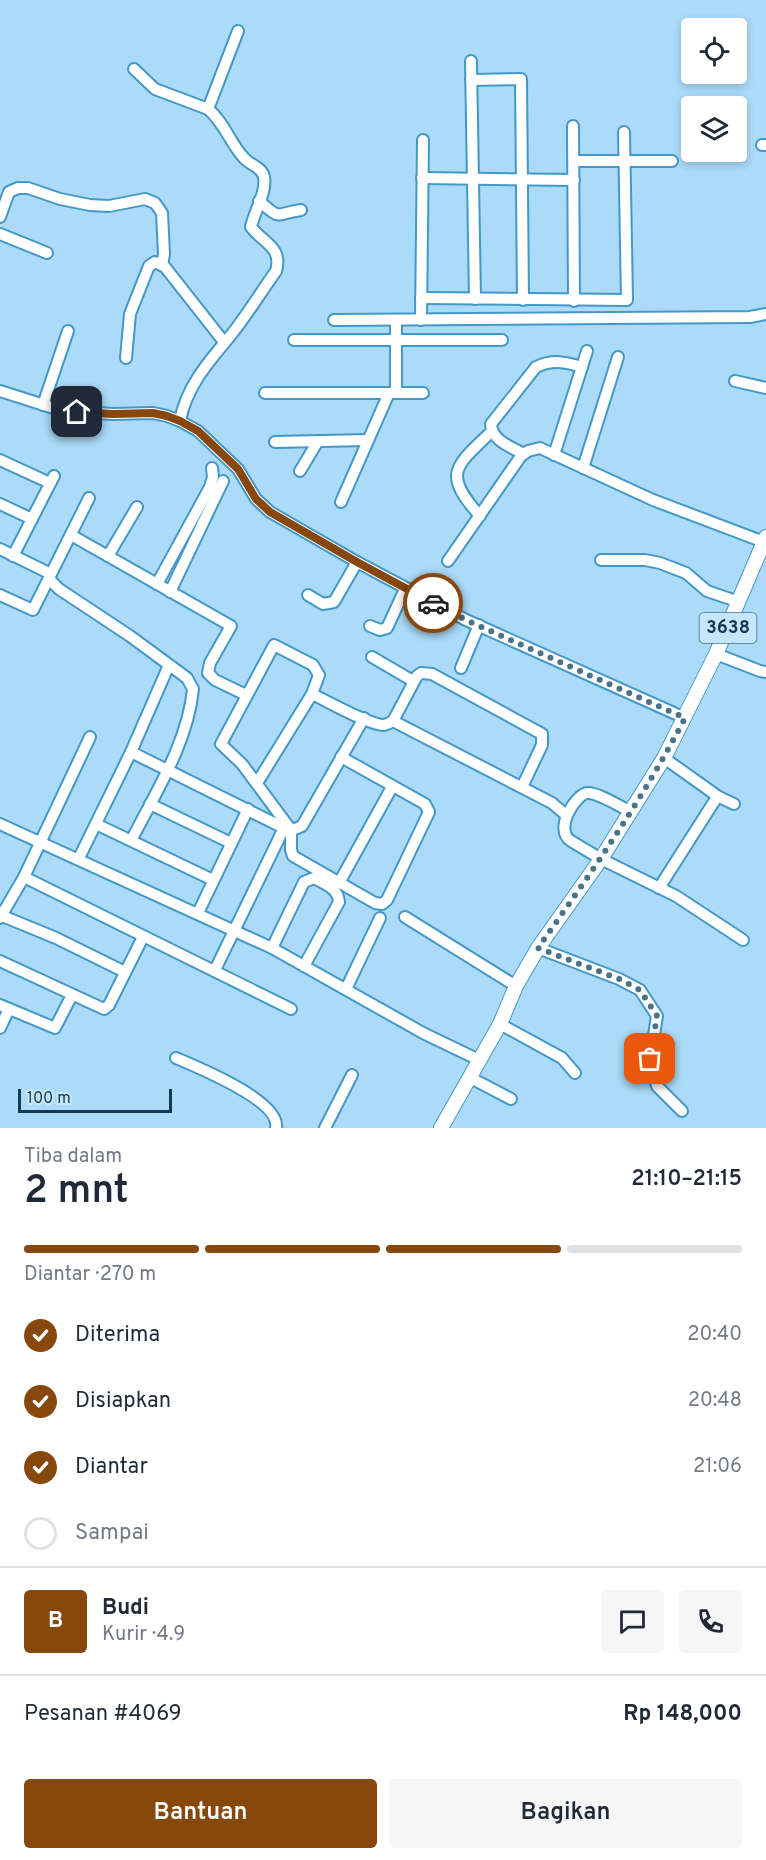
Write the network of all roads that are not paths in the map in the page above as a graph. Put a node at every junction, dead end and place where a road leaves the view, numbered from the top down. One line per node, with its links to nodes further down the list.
1 (238, 31): 5 (street)
2 (471, 61): 4 (street)
3 (134, 69): 5 (street)
4 (471, 80): 13 (street); 14 (street)
5 (208, 109): 16 (street)
6 (573, 126): 9 (street)
7 (624, 132): 10 (street)
8 (423, 140): 12 (street)
9 (574, 161): 10 (street); 15 (street)
10 (625, 161): 11 (street); 25 (street)
11 (672, 161)
12 (422, 178): 13 (street); 22 (street)
13 (473, 178): 14 (street); 23 (street)
14 (522, 179): 15 (street); 24 (street)
15 (574, 180): 25 (street)
16 (259, 201): 17 (street); 34 (street)
17 (301, 210)
18 (0, 217): 21 (street)
19 (0, 234): 20 (street)
20 (47, 253)
21 (162, 265): 34 (street); 37 (street)
22 (421, 298): 23 (street); 29 (street)
23 (475, 300): 24 (street)
24 (523, 300): 25 (street)
25 (574, 300)
26 (766, 314): 29 (street)
27 (334, 320): 28 (street)
28 (396, 320): 29 (street); 32 (street)
29 (421, 320)
30 (68, 331): 45 (street)
31 (294, 340): 32 (street)
32 (396, 340): 33 (street); 43 (street)
33 (502, 340)
34 (224, 342): 46 (street)
35 (587, 351): 38 (street)
36 (618, 357): 55 (street)
37 (126, 358)
38 (582, 367): 47 (street); 52 (street)
39 (735, 381): 40 (street)
40 (766, 388)
41 (0, 391): 45 (street)
42 (265, 393): 43 (street)
43 (392, 393): 44 (street); 48 (street)
44 (423, 393)
45 (43, 405): 46 (street)
46 (180, 421): 71 (street)
47 (491, 432): 51 (street); 62 (street)
48 (368, 440): 49 (street); 59 (street)
49 (318, 441): 50 (street); 56 (street)
50 (275, 442)
51 (524, 454): 52 (street); 62 (street)
52 (554, 455): 55 (street)
53 (0, 460): 63 (street)
54 (212, 468): 73 (street)
55 (583, 468): 65 (street)
56 (300, 471)
57 (223, 481): 73 (street)
58 (89, 498): 64 (street)
59 (341, 502)
60 (0, 504): 63 (street)
61 (137, 507): 68 (street)
62 (480, 516): 70 (street)
63 (32, 519): 67 (street)
64 (71, 535): 68 (street); 72 (street)
65 (765, 539): 77 (main road, 3638)
66 (0, 549): 67 (street)
67 (14, 556): 72 (street)
68 (108, 556): 73 (street)
69 (601, 560): 77 (street)
70 (448, 561)
71 (357, 562): 74 (street); 76 (street)
72 (50, 577): 75 (street); 82 (street)
73 (164, 588): 87 (street)
74 (405, 589): 78 (street); 79 (street)
75 (0, 595)
76 (308, 595)
77 (739, 602): 80 (main road, 3638)
78 (479, 625): 83 (street); 89 (street)
79 (370, 626)
80 (716, 654): 84 (street); 89 (main road, 3638)
81 (372, 657): 85 (street)
82 (169, 665): 92 (street); 95 (street)
83 (461, 668)
84 (766, 672)
85 (413, 681): 90 (street); 98 (street)
86 (312, 694): 87 (street); 88 (street); 96 (street)
87 (246, 695): 96 (street)
88 (364, 718): 90 (street); 93 (street)
89 (685, 718): 94 (main road, 3638)
90 (393, 721): 98 (street)
91 (90, 737): 109 (street)
92 (131, 752): 95 (street); 106 (street)
93 (341, 757): 97 (street); 107 (street)
94 (664, 758): 99 (street); 103 (main road, 3638)
95 (168, 769): 100 (street); 102 (street)
96 (257, 783): 107 (street)
97 (392, 787): 115 (street); 115 (street)
98 (522, 787): 104 (street)
99 (717, 796): 101 (street); 116 (street)
100 (150, 804): 108 (street); 110 (street)
101 (734, 804)
102 (248, 809): 107 (street); 110 (street)
103 (631, 812): 104 (street); 112 (main road, 3638)
104 (566, 815): 112 (street)
105 (0, 824): 109 (street)
106 (96, 824): 108 (street); 111 (street)
107 (288, 829): 115 (street); 121 (street)
108 (132, 839): 114 (street)
109 (40, 843): 111 (street); 113 (street)
110 (231, 843): 114 (street)
111 (79, 858): 117 (street)
112 (601, 859): 116 (street); 125 (main road, 3638)
113 (24, 878): 118 (street); 122 (street)
114 (213, 880): 117 (street)
115 (339, 883)
116 (659, 888): 123 (street)
117 (198, 914): 121 (street)
118 (1, 916): 129 (street)
119 (405, 917): 130 (street)
120 (380, 918): 131 (street)
121 (234, 931): 124 (street); 128 (street)
122 (144, 937): 128 (street); 129 (street)
123 (743, 940)
124 (272, 948): 127 (street); 127 (street)
125 (538, 948): 130 (main road, 3638); 143 (street)
126 (0, 961): 132 (street)
127 (304, 966): 131 (street)
128 (215, 970): 134 (street)
129 (125, 972): 132 (street)
130 (516, 986): 135 (main road, 3638)
131 (346, 989): 138 (street)
132 (72, 995): 133 (street)
133 (4, 1007): 136 (street)
134 (291, 1009)
135 (500, 1024): 138 (main road, 3638); 139 (street)
136 (0, 1028)
137 (176, 1058): 144 (street)
138 (479, 1060): 141 (main road, 3638)
139 (575, 1073)
140 (351, 1075): 145 (street)
141 (469, 1077): 142 (street); 146 (main road, 3638)
142 (511, 1099)
143 (682, 1111)
144 (276, 1128)
145 (325, 1128)
146 (441, 1128)

